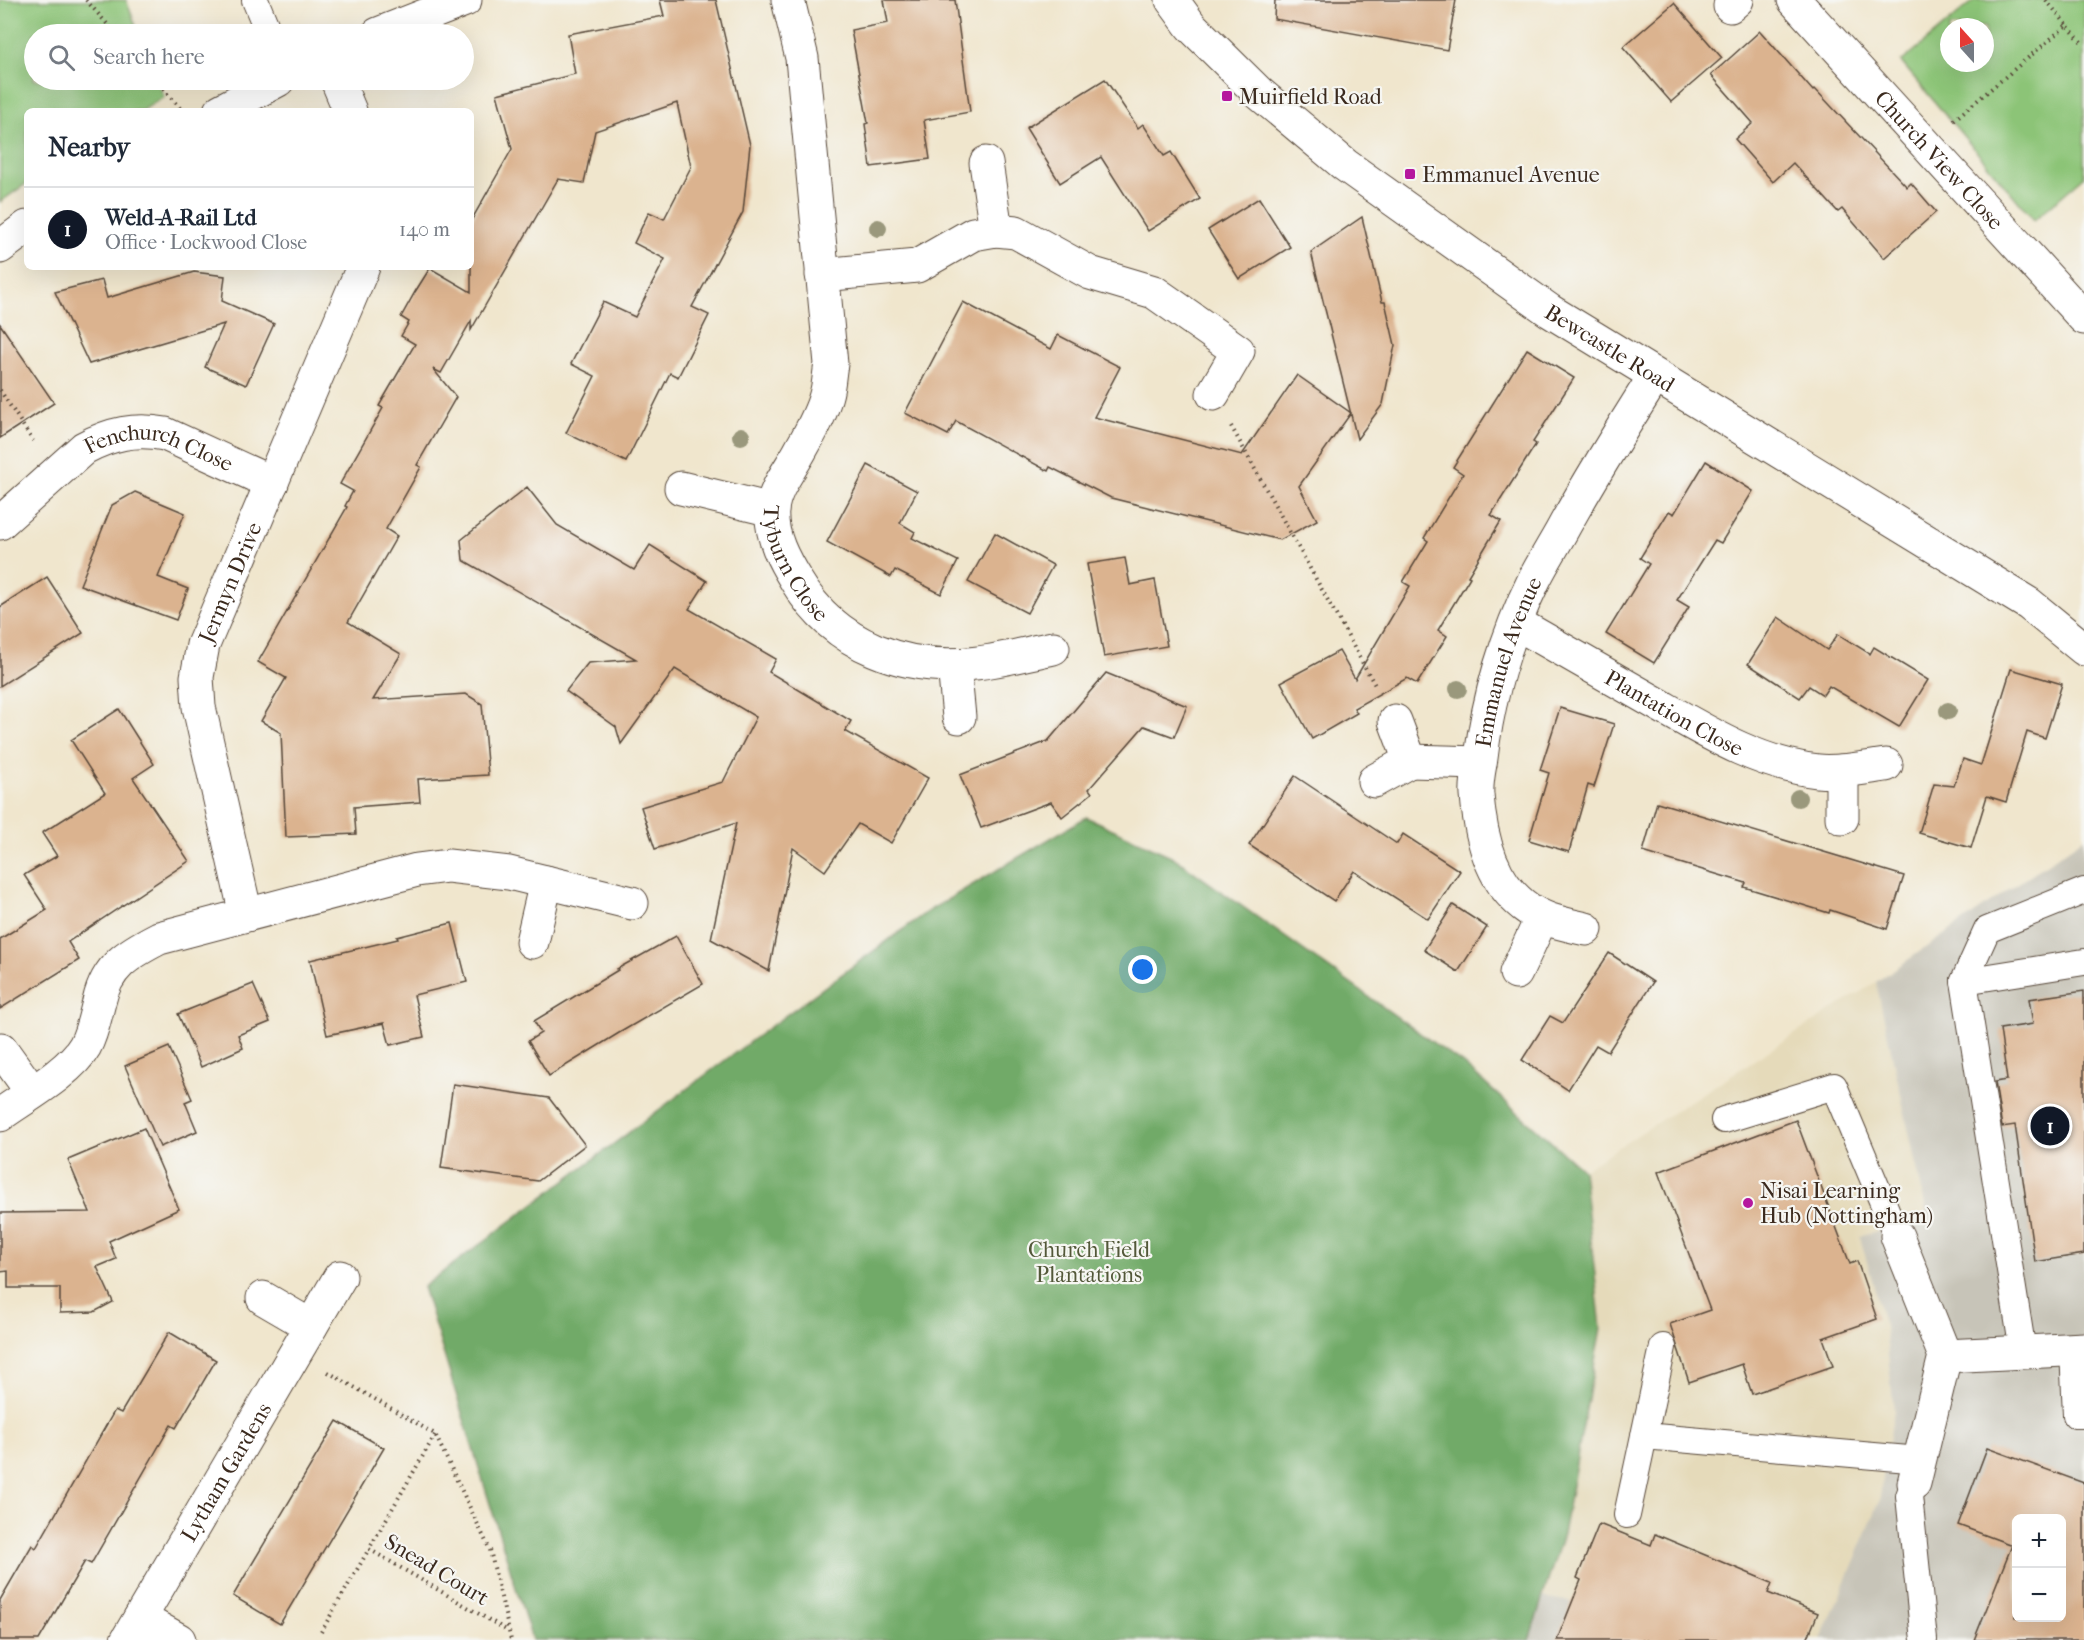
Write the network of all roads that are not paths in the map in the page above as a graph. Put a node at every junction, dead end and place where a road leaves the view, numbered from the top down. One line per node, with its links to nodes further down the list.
1 (255, 0): 6 (lane)
2 (465, 0): 7 (street)
3 (788, 0): 17 (street, Tyburn Close)
4 (1172, 0): 19 (street, Bewcastle Road)
5 (1794, 0): 18 (street, Church View Close)
6 (265, 24)
7 (404, 24)
8 (259, 90): 10 (street)
9 (341, 90): 11 (street)
10 (226, 108)
11 (349, 108)
12 (986, 163): 14 (street)
13 (24, 229): 15 (street)
14 (996, 230): 17 (street); 20 (street)
15 (0, 247)
16 (362, 270): 21 (street, Jermyn Drive)
17 (822, 275): 23 (street, Tyburn Close)
18 (2084, 318)
19 (1655, 376): 25 (street, Emmanuel Avenue); 26 (street, Bewcastle Road)
20 (1213, 393)
21 (272, 483): 24 (street, Fenchurch Close); 40 (street, Jermyn Drive)
22 (681, 488): 23 (street)
23 (772, 510): 28 (street, Tyburn Close)
24 (0, 523)
25 (1516, 623): 32 (street, Emmanuel Avenue); 34 (street, Plantation Close)
26 (2082, 643)
27 (1053, 648): 28 (street, Tyburn Close)
28 (954, 665): 29 (street)
29 (959, 717)
30 (1395, 721): 31 (street)
31 (1410, 761): 32 (street, Emmanuel Avenue); 35 (street)
32 (1480, 763): 41 (street, Emmanuel Avenue)
33 (1886, 765): 34 (street, Plantation Close)
34 (1842, 771): 36 (street)
35 (1374, 781)
36 (1842, 818)
37 (546, 882): 39 (street); 40 (street); 43 (street)
38 (2084, 891): 46 (lane)
39 (632, 903)
40 (246, 915): 48 (street)
41 (1542, 917): 42 (street, Emmanuel Avenue); 45 (street)
42 (1586, 929)
43 (532, 942)
44 (2084, 962): 46 (lane)
45 (1516, 973)
46 (1964, 981): 57 (lane)
47 (1, 1049): 48 (street)
48 (32, 1092): 49 (street)
49 (0, 1115)
50 (1724, 1120): 51 (lane)
51 (1896, 1236): 58 (street)
52 (340, 1277): 54 (street, Lytham Gardens)
53 (263, 1298): 54 (street)
54 (304, 1340): 63 (street, Lytham Gardens)
55 (1663, 1347): 60 (lane)
56 (2079, 1350): 57 (street); 59 (lane)
57 (2023, 1352): 58 (street)
58 (1945, 1356): 61 (street)
59 (2084, 1415)
60 (1644, 1436): 61 (lane); 62 (lane)
61 (1917, 1472): 65 (lane)
62 (1627, 1515)
63 (134, 1629): 64 (street, Lytham Gardens)
64 (179, 1640)
65 (1924, 1640)

